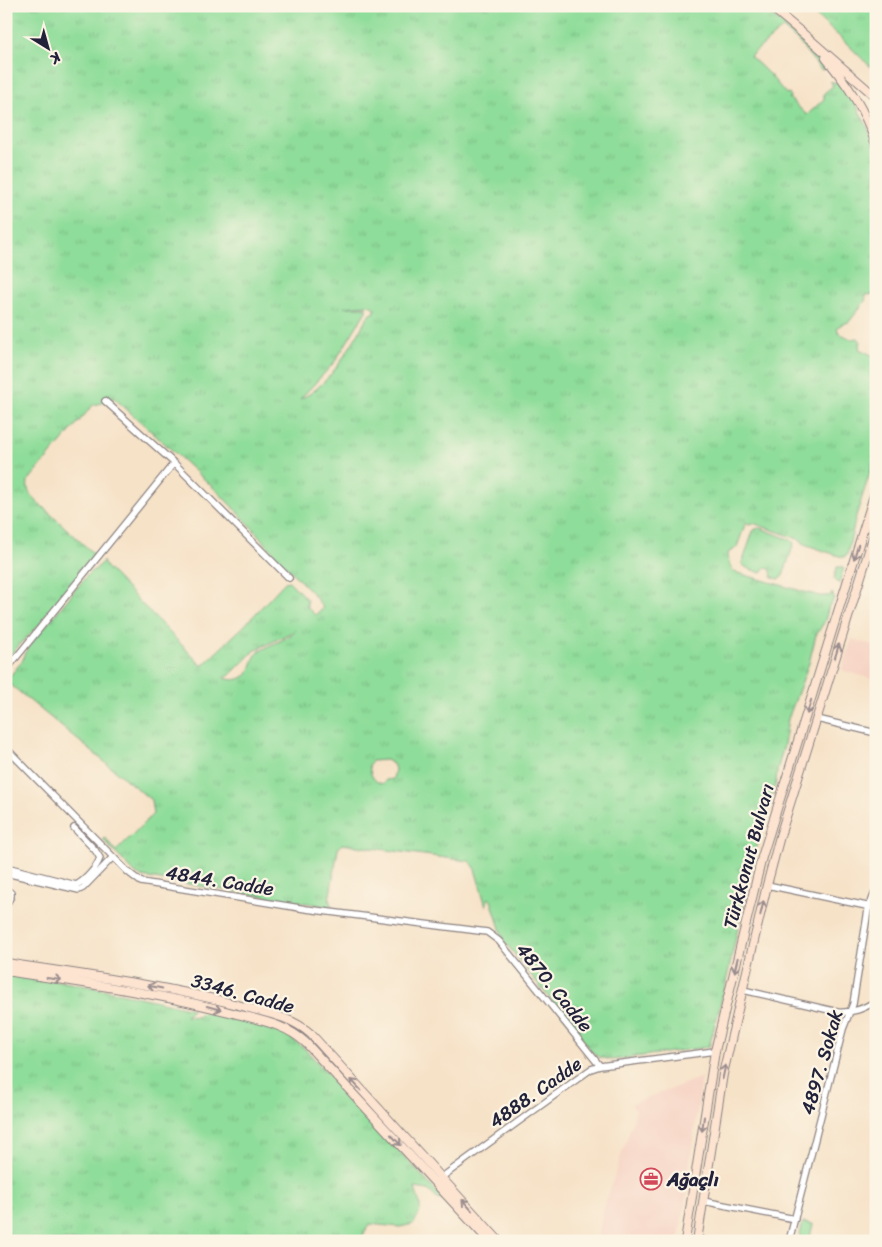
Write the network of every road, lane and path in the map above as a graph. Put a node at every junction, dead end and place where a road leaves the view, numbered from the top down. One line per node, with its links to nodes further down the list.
1 (770, 6): 2 (street)
2 (813, 42): 3 (street); 4 (street)
3 (876, 97)
4 (876, 144)
5 (105, 401): 6 (street)
6 (174, 463): 9 (street); 10 (street)
7 (876, 489): 30 (street, Türkkonut Bulvarı, one-way to 30)
8 (876, 528): 11 (street, Türkkonut Bulvarı, one-way to 8)
9 (289, 578)
10 (6, 670)
11 (816, 719): 12 (street); 18 (street, Türkkonut Bulvarı)
12 (876, 733)
13 (6, 748): 15 (street, 4844. Cadde)
14 (74, 828): 16 (street)
15 (113, 858): 17 (street); 23 (street, 4844. Cadde)
16 (6, 867)
17 (6, 873)
18 (767, 885): 22 (street); 27 (street, Türkkonut Bulvarı, one-way to 18)
19 (6, 889): 21 (street)
20 (876, 890): 22 (street, 4897. Sokak)
21 (6, 905)
22 (873, 907): 29 (street, 4897. Sokak)
23 (483, 930): 31 (street, 4870. Cadde)
24 (6, 953): 25 (street)
25 (6, 963): 32 (street, 3346. Cadde, one-way to 25)
26 (6, 971): 36 (street, 3346. Cadde, one-way to 36)
27 (743, 990): 29 (street); 33 (street, Türkkonut Bulvarı, one-way to 27)
28 (876, 1001): 29 (street)
29 (849, 1013): 34 (street, 4897. Sokak)
30 (715, 1051): 31 (street, 4888. Cadde); 38 (street, Türkkonut Bulvarı, one-way to 38)
31 (600, 1066): 32 (street, 4888. Cadde)
32 (442, 1177): 37 (street, 3346. Cadde, one-way to 32)
33 (703, 1201): 34 (street); 35 (street, Türkkonut Bulvarı)
34 (795, 1219): 40 (street, 4897. Sokak)
35 (698, 1240): 39 (street)
36 (489, 1241)
37 (499, 1241)
38 (685, 1241)
39 (706, 1241)
40 (789, 1241)

